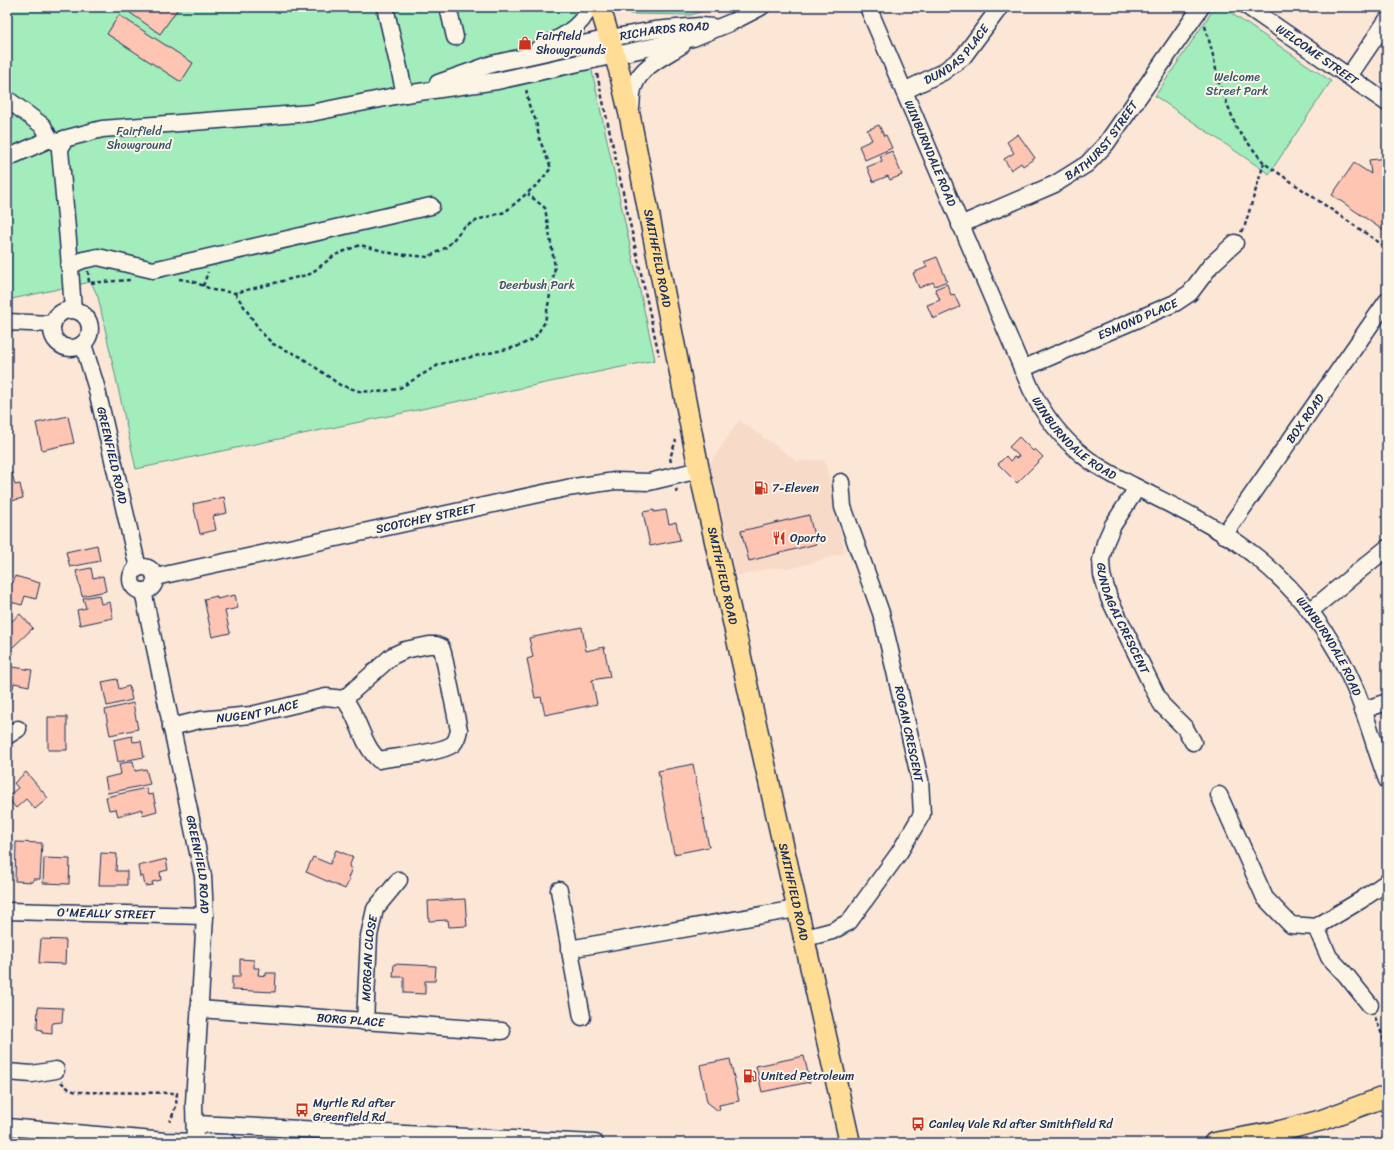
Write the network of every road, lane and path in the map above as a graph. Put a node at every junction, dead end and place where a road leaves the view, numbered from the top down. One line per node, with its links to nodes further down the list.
1 (385, 7): 19 (street)
2 (448, 7): 12 (street)
3 (589, 7): 15 (street)
4 (600, 7): 14 (main road, SMITHFIELD ROAD)
5 (761, 7): 11 (street, RICHARDS ROAD)
6 (868, 7): 18 (street, WINBURNDALE ROAD)
7 (1000, 7): 18 (street, DUNDAS PLACE)
8 (1248, 7): 17 (street, WELCOME STREET)
9 (1202, 15): 25 (path); 28 (street, BATHURST STREET)
10 (1387, 20): 17 (street)
11 (719, 27): 13 (street, RICHARDS ROAD); 14 (street, RICHARDS ROAD)
12 (455, 37)
13 (693, 38): 14 (street, RICHARDS ROAD); 22 (street, RICHARDS ROAD)
14 (613, 47): 15 (street); 19 (street); 22 (main road, SMITHFIELD ROAD)
15 (518, 58): 19 (street)
16 (593, 70): 38 (path)
17 (1349, 76): 21 (street, WELCOME STREET)
18 (904, 91): 28 (street, WINBURNDALE ROAD)
19 (405, 94): 23 (street)
20 (7, 99): 23 (street)
21 (1387, 103)
22 (630, 117): 42 (main road, SMITHFIELD ROAD)
23 (56, 142): 24 (street); 31 (street)
24 (7, 158)
25 (1264, 163): 29 (path); 30 (path)
26 (528, 194): 32 (path)
27 (430, 206): 31 (street)
28 (960, 225): 39 (street, WINBURNDALE ROAD)
29 (1235, 243): 39 (street, ESMOND PLACE)
30 (1387, 248)
31 (69, 266): 34 (street)
32 (235, 293)
33 (1387, 301): 45 (street, BOX ROAD)
34 (73, 310): 36 (street); 37 (street)
35 (7, 322): 36 (street)
36 (52, 324): 37 (street)
37 (83, 344): 47 (street, GREENFIELD ROAD)
38 (660, 361)
39 (1022, 369): 44 (street, WINBURNDALE ROAD)
40 (676, 437): 41 (path)
41 (671, 468)
42 (699, 470): 48 (street, SCOTCHEY STREET); 61 (main road, SMITHFIELD ROAD)
43 (841, 482): 65 (street, ROGAN CRESCENT)
44 (1137, 488): 45 (street, WINBURNDALE ROAD); 55 (street, GUNDAGAI CRESCENT)
45 (1224, 535): 50 (street, WINBURNDALE ROAD)
46 (1387, 548): 50 (street)
47 (138, 568): 48 (street); 49 (street)
48 (155, 577): 49 (street)
49 (143, 591): 54 (street, GREENFIELD ROAD)
50 (1310, 611): 53 (street, WINBURNDALE ROAD)
51 (344, 699): 51 (street); 54 (street, NUGENT PLACE)
52 (1387, 702): 53 (street)
53 (1363, 710): 56 (street, WINBURNDALE ROAD)
54 (171, 727): 63 (street, GREENFIELD ROAD)
55 (1193, 742)
56 (1387, 780)
57 (1219, 795): 64 (street)
58 (399, 880): 70 (street, MORGAN CLOSE)
59 (1387, 882): 64 (street)
60 (559, 890): 66 (street)
61 (796, 909): 65 (main road, SMITHFIELD ROAD); 66 (street)
62 (7, 911): 63 (street, O'MEALLY STREET)
63 (205, 916): 68 (street, GREENFIELD ROAD)
64 (1316, 927): 67 (street)
65 (802, 939): 82 (main road, SMITHFIELD ROAD)
66 (570, 949): 69 (street)
67 (1370, 1005): 72 (path)
68 (199, 1008): 70 (street, BORG PLACE); 77 (street, GREENFIELD ROAD)
69 (582, 1017)
70 (365, 1022): 71 (street, BORG PLACE)
71 (502, 1031)
72 (1387, 1047)
73 (56, 1070): 74 (street); 76 (path)
74 (7, 1072)
75 (1387, 1096): 83 (main road)
76 (170, 1122)
77 (196, 1124): 79 (street, GREENFIELD ROAD); 81 (street)
78 (7, 1127): 79 (street)
79 (195, 1142): 80 (street)
80 (229, 1143)
81 (594, 1143)
82 (850, 1143)
83 (1214, 1143)

